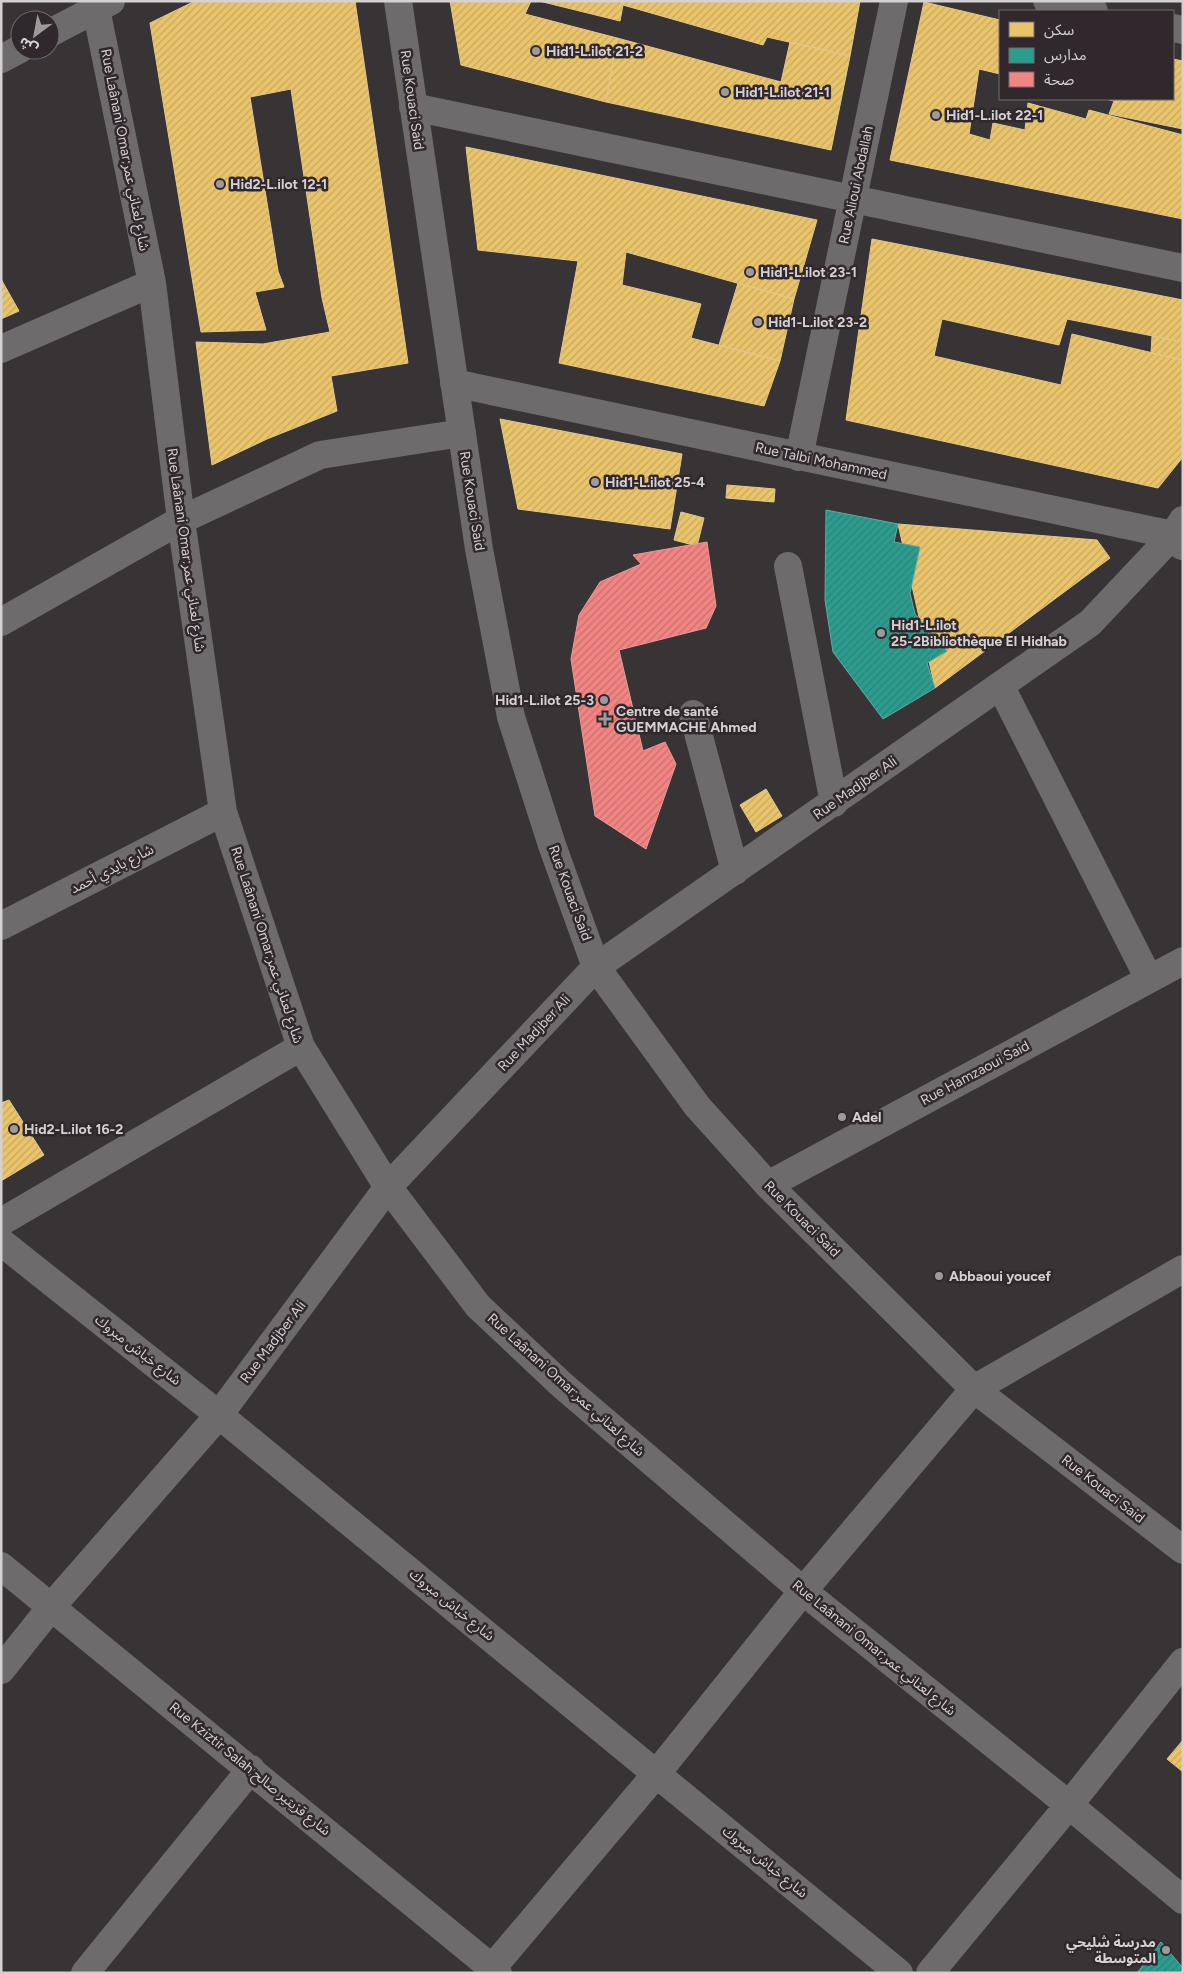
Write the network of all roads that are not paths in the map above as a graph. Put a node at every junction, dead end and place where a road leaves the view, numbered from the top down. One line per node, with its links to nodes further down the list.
1 (398, 1): 7 (street, Rue Kouaci Said)
2 (894, 1): 8 (street, Rue Alioui Abdallah)
3 (1046, 1): 5 (street)
4 (103, 5): 6 (street); 10 (street, Rue Laânani Omar;شارع لعناني عمر)
5 (1089, 10)
6 (60, 28)
7 (413, 107): 8 (street); 12 (street, Rue Kouaci Said)
8 (853, 199): 9 (street); 14 (street, Rue Alioui Abdallah)
9 (1183, 268)
10 (152, 283): 11 (street); 15 (street, Rue Laânani Omar;شارع لعناني عمر)
11 (1, 349)
12 (454, 383): 13 (street, Rue Kouaci Said); 14 (street, Rue Talbi Mohammed)
13 (462, 433): 15 (street); 26 (street, Rue Kouaci Said)
14 (799, 457): 16 (street, Rue Talbi Mohammed)
15 (181, 520): 18 (street); 22 (street, Rue Laânani Omar;شارع لعناني عمر)
16 (1180, 534): 19 (street, Rue Madjber Ali)
17 (788, 566): 21 (street)
18 (1, 622)
19 (1000, 687): 21 (street, Rue Madjber Ali); 27 (street)
20 (693, 714): 23 (street)
21 (834, 803): 23 (street, Rue Madjber Ali)
22 (223, 812): 24 (street, شارع بايدي أحمد); 28 (street, Rue Laânani Omar;شارع لعناني عمر)
23 (735, 871): 26 (street, Rue Madjber Ali)
24 (1, 926)
25 (1183, 961): 27 (street, Rue Hamzaoui Said)
26 (596, 967): 29 (street, Rue Kouaci Said); 30 (street, Rue Madjber Ali)
27 (1149, 979): 29 (street, Rue Hamzaoui Said)
28 (301, 1047): 30 (street, Rue Laânani Omar;شارع لعناني عمر); 31 (street)
29 (768, 1185): 34 (street, Rue Kouaci Said)
30 (388, 1187): 35 (street, Rue Madjber Ali); 38 (street, Rue Laânani Omar;شارع لعناني عمر)
31 (1, 1222)
32 (1, 1242): 35 (street, شارع خباش مبروك)
33 (1181, 1271): 34 (street)
34 (974, 1389): 36 (street, Rue Kouaci Said); 38 (street)
35 (219, 1414): 39 (street, Rue Madjber Ali); 43 (street, شارع خباش مبروك)
36 (1183, 1550)
37 (1, 1566): 39 (street, Rue Kziztir Salah;شارع قزيتير صالح)
38 (803, 1591): 43 (street); 44 (street, Rue Laânani Omar;شارع لعناني عمر)
39 (52, 1606): 41 (street, Rue Madjber Ali); 42 (street, Rue Kziztir Salah;شارع قزيتير صالح)
40 (1183, 1662): 44 (street)
41 (1, 1670)
42 (251, 1769): 46 (street, Rue Kziztir Salah;شارع قزيتير صالح); 47 (street)
43 (656, 1773): 46 (street); 48 (street, شارع خباش مبروك)
44 (1068, 1805): 45 (street, Rue Laânani Omar;شارع لعناني عمر); 49 (street)
45 (1183, 1900)
46 (493, 1971)
47 (85, 1973)
48 (899, 1973)
49 (930, 1973)

